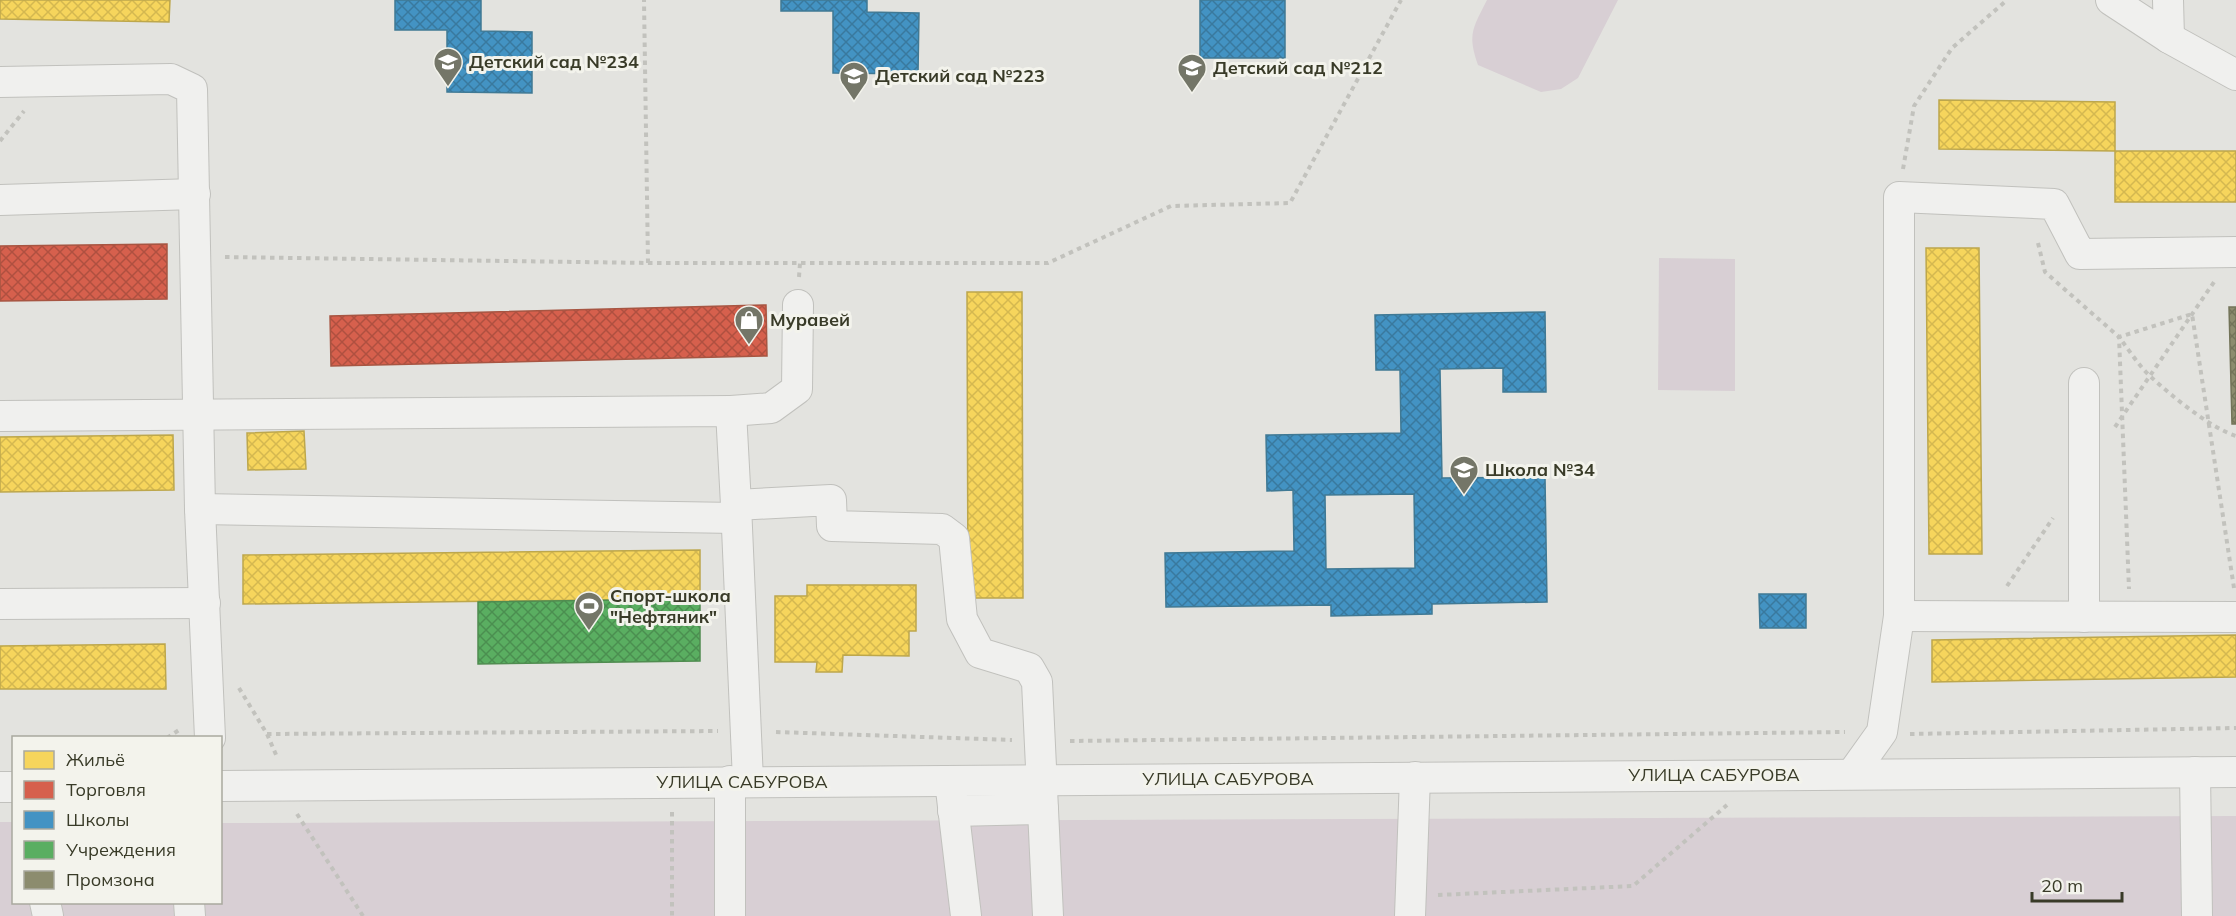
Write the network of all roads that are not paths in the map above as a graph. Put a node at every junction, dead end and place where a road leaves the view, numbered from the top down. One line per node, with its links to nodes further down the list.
1 (2111, 0): 3 (street)
2 (2168, 0): 3 (street)
3 (2169, 38): 4 (street)
4 (2236, 75)
5 (0, 82): 6 (street)
6 (195, 194): 7 (street); 12 (street)
7 (0, 200)
8 (2236, 252): 18 (street)
9 (798, 305): 11 (street)
10 (2084, 383): 19 (street)
11 (731, 411): 12 (street); 15 (street)
12 (199, 413): 13 (street); 14 (street)
13 (0, 416)
14 (200, 509): 15 (street); 16 (street)
15 (736, 512): 26 (street); 29 (street)
16 (205, 603): 17 (street); 21 (street)
17 (0, 604)
18 (1899, 616): 19 (street); 24 (street)
19 (2084, 616): 20 (street)
20 (2236, 617)
21 (210, 736)
22 (2195, 772): 23 (street, УЛИЦА САБУРОВА); 24 (street, УЛИЦА САБУРОВА); 35 (street)
23 (2236, 772)
24 (1852, 774): 25 (street, УЛИЦА САБУРОВА)
25 (1415, 777): 29 (street, УЛИЦА САБУРОВА); 31 (street)
26 (739, 781): 27 (street, УЛИЦА САБУРОВА); 28 (street, УЛИЦА САБУРОВА); 32 (street)
27 (950, 781): 29 (street, УЛИЦА САБУРОВА); 30 (street)
28 (222, 786)
29 (1042, 794): 30 (street); 34 (street)
30 (953, 811): 33 (street)
31 (1410, 906)
32 (730, 916)
33 (966, 916)
34 (1048, 916)
35 (2197, 916)

